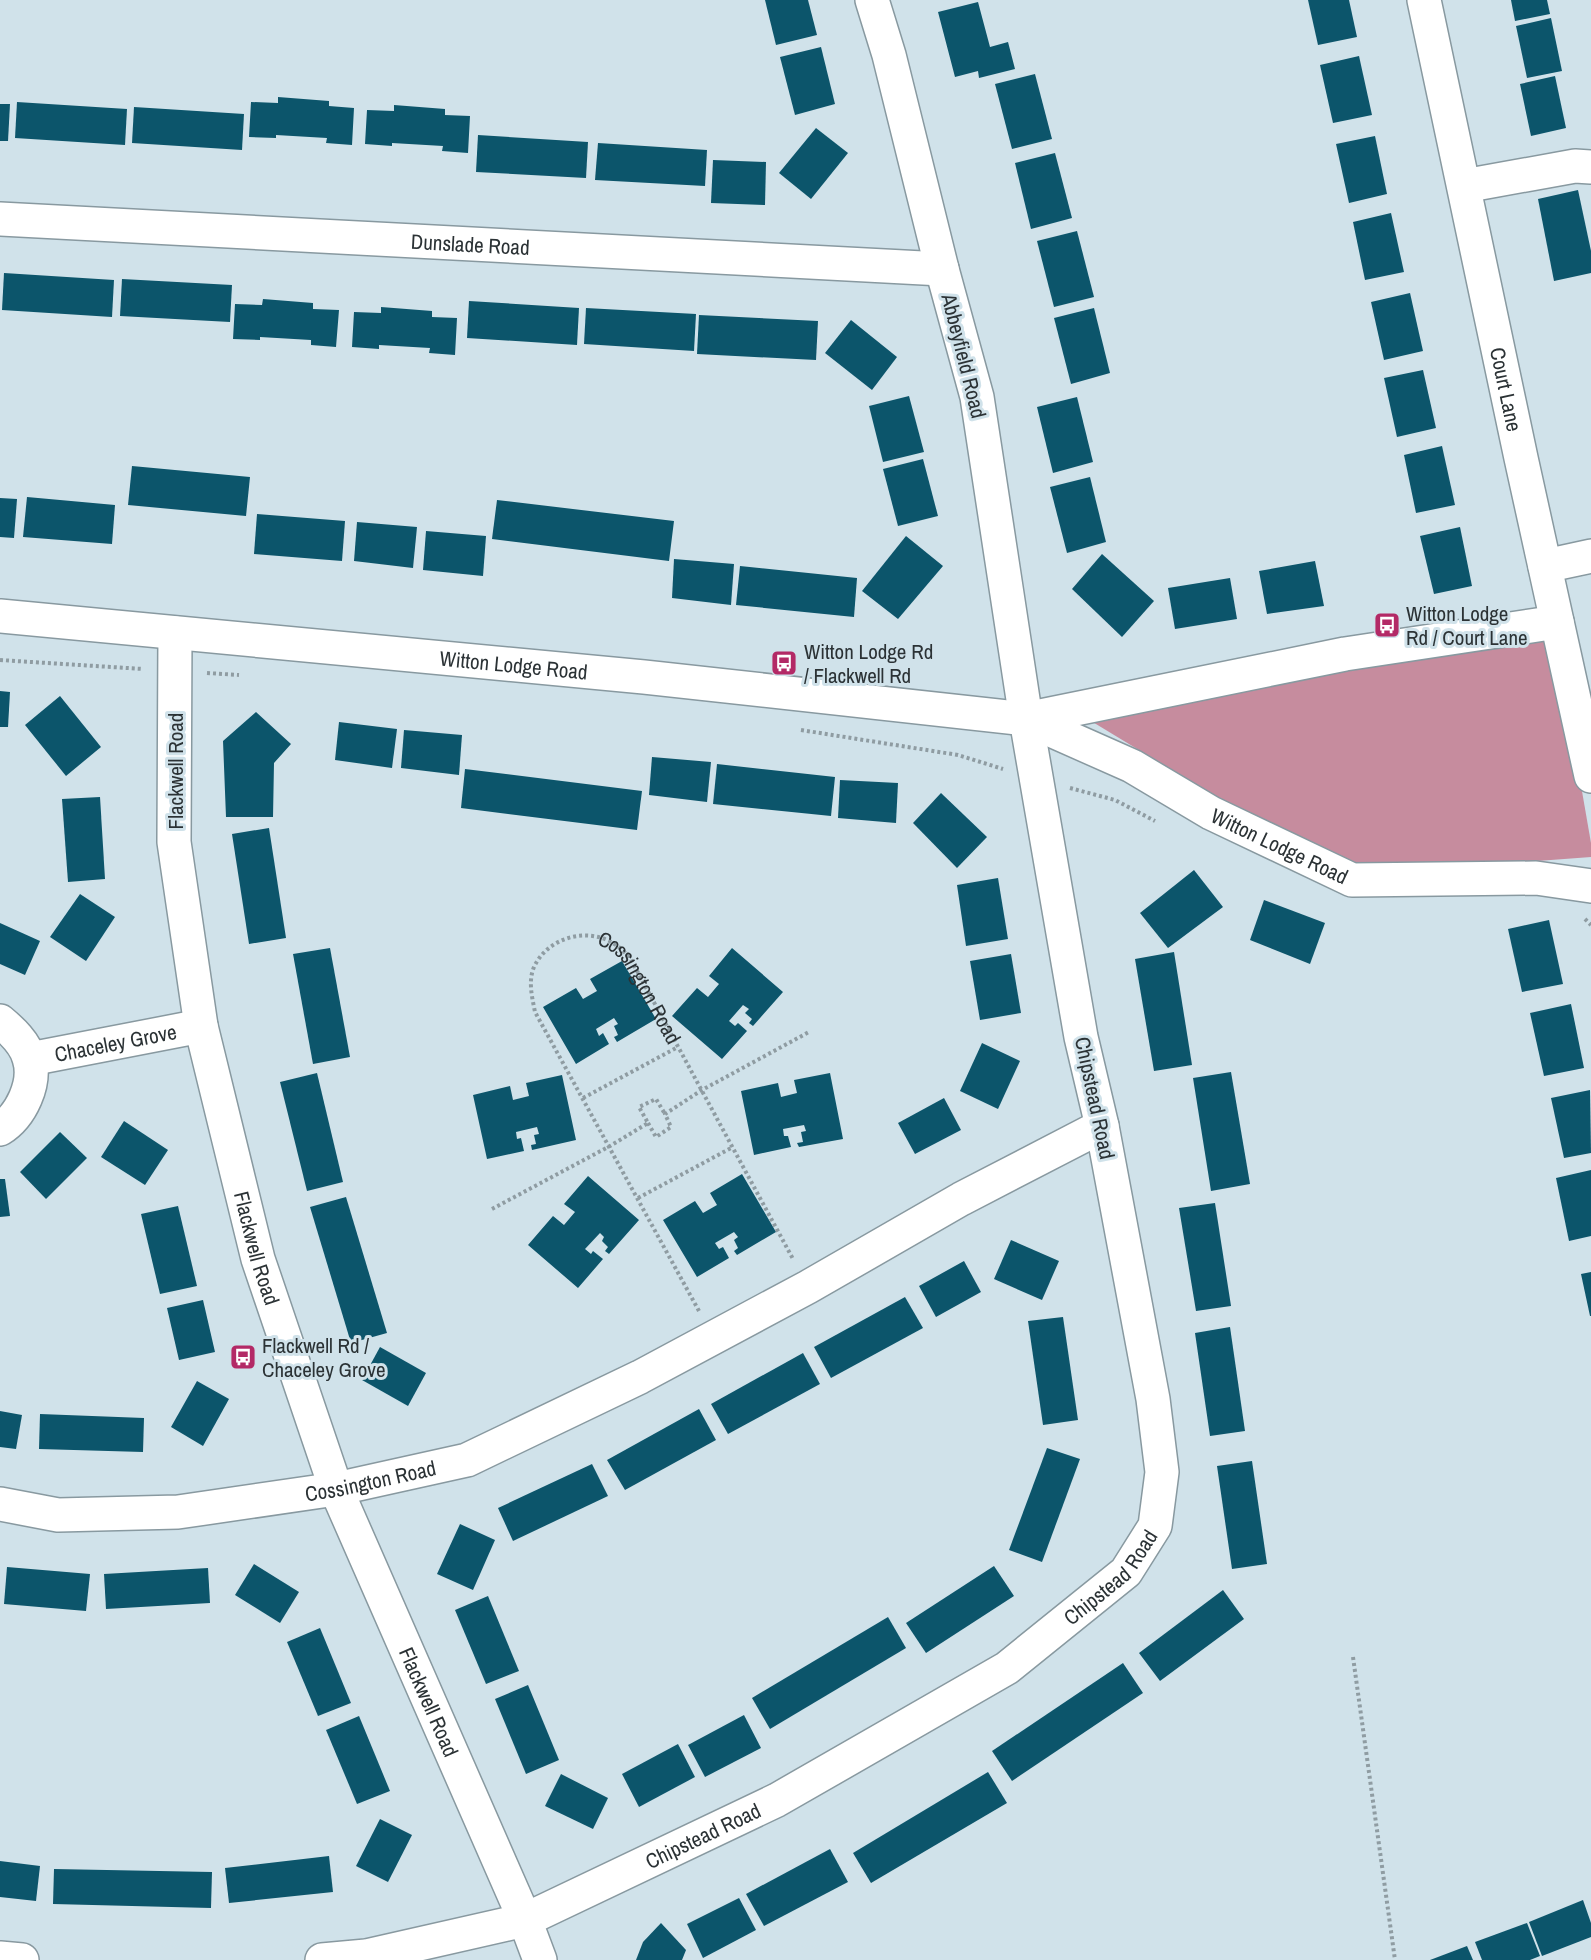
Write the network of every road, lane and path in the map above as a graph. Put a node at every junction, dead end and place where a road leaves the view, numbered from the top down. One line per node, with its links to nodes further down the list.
1 (872, 0): 6 (street, Abbeyfield Road)
2 (1424, 0): 4 (street, Court Lane)
3 (1591, 167): 4 (street)
4 (1464, 186): 8 (street, Court Lane)
5 (0, 219): 6 (street, Dunslade Road)
6 (942, 269): 15 (street, Abbeyfield Road)
7 (1591, 556): 8 (street)
8 (1545, 566): 10 (street, Court Lane)
9 (0, 616): 11 (street, Witton Lodge Road)
10 (1557, 622): 15 (street, Witton Lodge Road); 17 (street, Court Lane)
11 (175, 633): 13 (street, Flackwell Road); 15 (street, Witton Lodge Road)
12 (0, 660): 13 (path)
13 (175, 672): 14 (path); 24 (street, Flackwell Road)
14 (244, 675)
15 (1026, 719): 18 (street, Chipstead Road); 20 (street, Witton Lodge Road)
16 (799, 730): 18 (path)
17 (1591, 776)
18 (1036, 779): 19 (path); 32 (street, Chipstead Road)
19 (1157, 822)
20 (1591, 886)
21 (1584, 918): 22 (path)
22 (1591, 925)
23 (0, 1021): 27 (street, Chaceley Grove)
24 (201, 1026): 27 (street, Chaceley Grove); 40 (street, Flackwell Road)
25 (809, 1032): 28 (path)
26 (678, 1046): 28 (path, Cossington Road); 29 (path); 29 (path, Cossington Road)
27 (30, 1059): 33 (street, Chaceley Grove)
28 (702, 1090): 30 (path); 35 (path, Cossington Road)
29 (583, 1098): 34 (path, Cossington Road)
30 (665, 1114): 31 (path); 31 (path)
31 (648, 1123): 34 (path)
32 (1102, 1126): 38 (street, Cossington Road); 43 (street, Chipstead Road)
33 (0, 1129)
34 (610, 1146): 36 (path, Cossington Road); 37 (path)
35 (733, 1147): 36 (path); 38 (path, Cossington Road)
36 (638, 1198): 39 (path, Cossington Road)
37 (492, 1209)
38 (808, 1287): 39 (street, Cossington Road)
39 (714, 1338): 40 (street, Cossington Road)
40 (336, 1489): 41 (street, Cossington Road); 43 (street, Flackwell Road)
41 (0, 1504)
42 (1353, 1657): 48 (path)
43 (525, 1920): 46 (street, Chipstead Road); 47 (street, Flackwell Road)
44 (0, 1958): 45 (street)
45 (22, 1960)
46 (322, 1960)
47 (540, 1960)
48 (1395, 1960)

